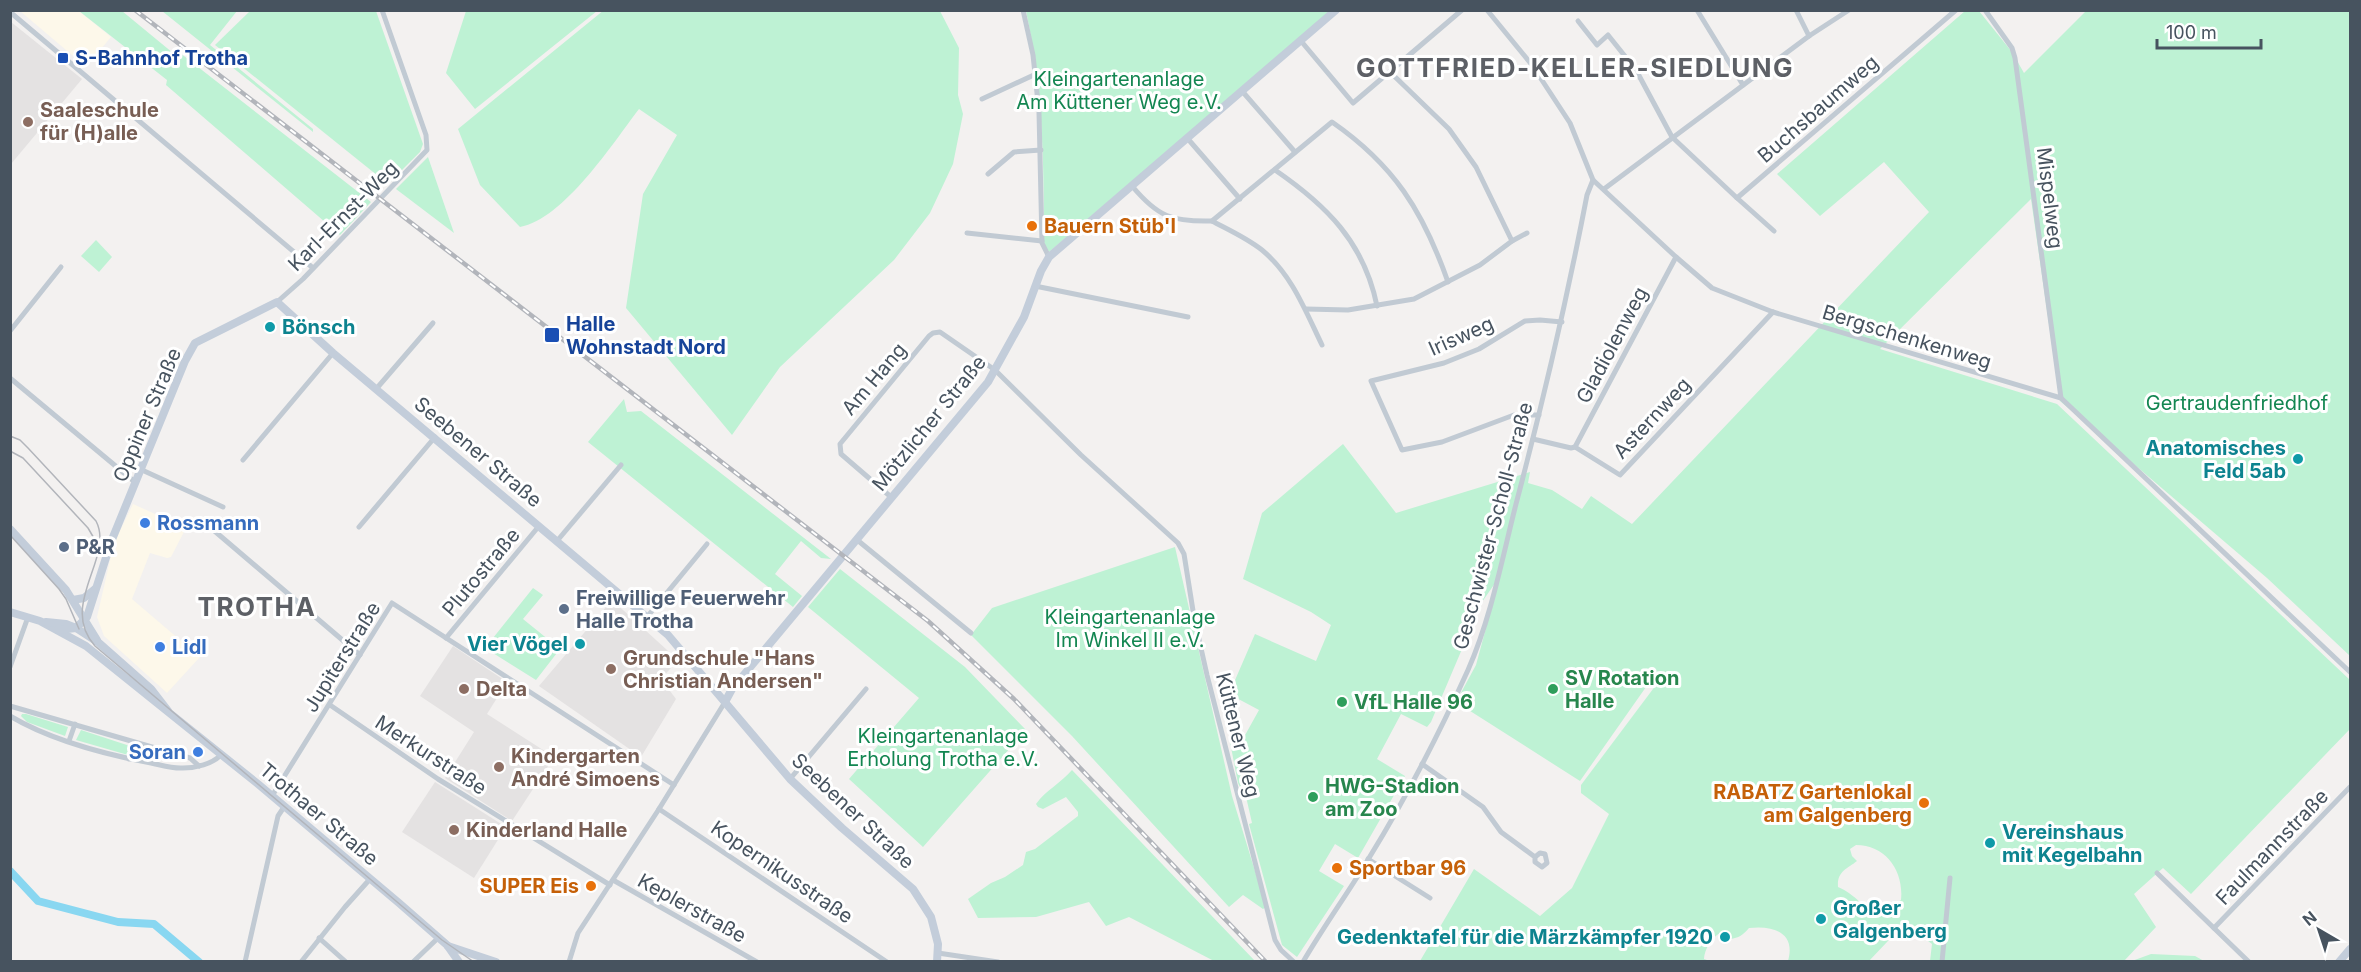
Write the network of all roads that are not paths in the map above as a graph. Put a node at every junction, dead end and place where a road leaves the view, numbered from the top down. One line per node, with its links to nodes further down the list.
1 (381, 10): 40 (street, Karl-Ernst-Weg)
2 (1023, 10): 16 (street)
3 (1336, 10): 14 (street)
4 (1462, 10): 15 (street)
5 (1487, 10): 26 (street, Bergschenkenweg)
6 (1697, 10): 17 (street)
7 (1796, 10): 13 (street)
8 (1849, 10): 13 (street)
9 (1956, 10): 29 (street, Buchsbaumweg)
10 (1985, 10): 56 (street, Mispelweg)
11 (10, 12): 40 (street)
12 (1578, 21): 20 (street)
13 (1809, 36): 17 (street)
14 (1300, 41): 15 (street); 18 (street)
15 (1390, 72): 36 (street)
16 (1036, 74): 19 (street); 22 (street)
17 (1743, 85): 20 (street)
18 (1242, 92): 21 (street); 23 (street)
19 (982, 99)
20 (1672, 137): 28 (street); 29 (street)
21 (1188, 139): 27 (street); 30 (street)
22 (1041, 150): 25 (street); 35 (street)
23 (1295, 152): 24 (street); 41 (street)
24 (1275, 170): 30 (street); 44 (street)
25 (988, 174)
26 (1593, 180): 28 (street, Bergschenkenweg); 48 (street, Geschwister-Scholl-Straße)
27 (1132, 186): 31 (street); 37 (street)
28 (1604, 189): 38 (street, Bergschenkenweg)
29 (1737, 198): 32 (street)
30 (1240, 199): 31 (street)
31 (1212, 221): 45 (street)
32 (1774, 231)
33 (1527, 232): 36 (street)
34 (967, 233): 35 (street)
35 (1042, 241): 37 (street)
36 (1512, 241): 41 (street)
37 (1049, 257): 42 (street, Mötzlicher Straße)
38 (1676, 257): 46 (street, Bergschenkenweg); 60 (street, Gladiolenweg)
39 (61, 267): 50 (street)
40 (314, 268): 43 (street, Karl-Ernst-Weg)
41 (1448, 282): 44 (street)
42 (1035, 286): 47 (street); 53 (street, Mötzlicher Straße)
43 (277, 302): 52 (street, Seebener Straße); 63 (street, Oppiner Straße)
44 (1377, 306): 45 (street)
45 (1306, 309): 51 (street)
46 (1773, 312): 56 (street, Bergschenkenweg); 60 (street, Asternweg)
47 (1188, 317)
48 (1562, 322): 57 (street, Geschwister-Scholl-Straße); 57 (street, Irisweg)
49 (434, 323): 55 (street)
50 (10, 331)
51 (1322, 345)
52 (333, 353): 55 (street, Seebener Straße); 61 (street)
53 (995, 370): 65 (street, Mötzlicher Straße); 65 (street, Am Hang); 132 (street, Küttener Weg)
54 (10, 378): 64 (street)
55 (377, 388): 58 (street, Seebener Straße)
56 (2061, 398): 88 (street, Bergschenkenweg)
57 (1539, 415): 59 (street, Geschwister-Scholl-Straße)
58 (435, 437): 67 (street, Seebener Straße); 68 (street)
59 (1533, 439): 60 (street, Asternweg); 101 (street, Geschwister-Scholl-Straße)
60 (1575, 447)
61 (243, 460)
62 (621, 465): 72 (street)
63 (142, 470): 64 (street, Oppiner Straße); 66 (street)
64 (136, 483): 74 (street, Oppiner Straße)
65 (891, 497): 71 (street, Mötzlicher Straße)
66 (223, 507)
67 (539, 525): 72 (street, Seebener Straße); 84 (street, Plutostraße)
68 (359, 527)
69 (211, 528): 86 (street)
70 (10, 529): 75 (street)
71 (856, 539): 83 (street); 90 (street, Mötzlicher Straße)
72 (557, 541): 78 (street, Seebener Straße)
73 (707, 544): 78 (street)
74 (97, 586): 75 (street); 80 (street, Oppiner Straße)
75 (73, 600): 80 (street)
76 (10, 612): 77 (street, Trothaer Straße)
77 (28, 617): 79 (street, Trothaer Straße); 87 (street)
78 (647, 617): 90 (street, Seebener Straße)
79 (40, 621): 81 (street, Trothaer Straße); 82 (street, Trothaer Straße)
80 (84, 621): 81 (street, Oppiner Straße); 85 (street)
81 (76, 628): 82 (street); 85 (street, Trothaer Straße)
82 (58, 630): 94 (street, Trothaer Straße)
83 (971, 633)
84 (446, 638): 86 (street, Jupiterstraße); 104 (street, Jupiterstraße)
85 (99, 643): 94 (street, Trothaer Straße)
86 (360, 655): 91 (street, Jupiterstraße)
87 (10, 667)
88 (2350, 672)
89 (866, 689): 103 (street)
90 (725, 702): 103 (street, Seebener Straße); 104 (street, Mötzlicher Straße)
91 (330, 705): 106 (street, Jupiterstraße); 114 (street, Merkurstraße)
92 (10, 706): 93 (street)
93 (19, 709): 95 (street); 96 (street)
94 (168, 711): 99 (street, Trothaer Straße)
95 (13, 717): 97 (street)
96 (75, 724): 97 (street); 98 (street)
97 (69, 741): 100 (street)
98 (134, 743): 100 (street); 102 (street)
99 (222, 755): 102 (street); 106 (street, Trothaer Straße)
100 (129, 759): 102 (street)
101 (1422, 764): 109 (street); 110 (street, Geschwister-Scholl-Straße)
102 (199, 766)
103 (790, 778): 121 (street, Seebener Straße)
104 (674, 785): 108 (street, Mötzlicher Straße)
105 (2350, 787): 116 (street, Faulmannstraße)
106 (272, 796): 107 (street, Trothaer Straße)
107 (284, 807): 113 (street, Trothaer Straße); 122 (street)
108 (659, 809): 114 (street, Mötzlicher Straße); 130 (street, Kopernikusstraße)
109 (1535, 857)
110 (1368, 859): 115 (street); 133 (street, Geschwister-Scholl-Straße)
111 (2157, 873): 116 (street)
112 (1950, 878): 134 (street)
113 (370, 879): 117 (street); 118 (street, Trothaer Straße)
114 (611, 883): 128 (street, Mötzlicher Straße); 129 (street, Keplerstraße)
115 (1430, 898)
116 (2214, 928): 135 (street)
117 (319, 938): 123 (street); 124 (street)
118 (438, 938): 119 (street, Trothaer Straße); 125 (street)
119 (447, 945): 126 (street, Trothaer Straße); 127 (street, Trothaer Straße)
120 (2350, 950): 136 (street)
121 (937, 957): 131 (street)
122 (245, 962)
123 (301, 962)
124 (346, 962)
125 (413, 962)
126 (459, 962)
127 (496, 962)
128 (569, 962)
129 (757, 962)
130 (887, 962)
131 (998, 962)
132 (1294, 962)
133 (1303, 962)
134 (1942, 962)
135 (2249, 962)
136 (2339, 962)

